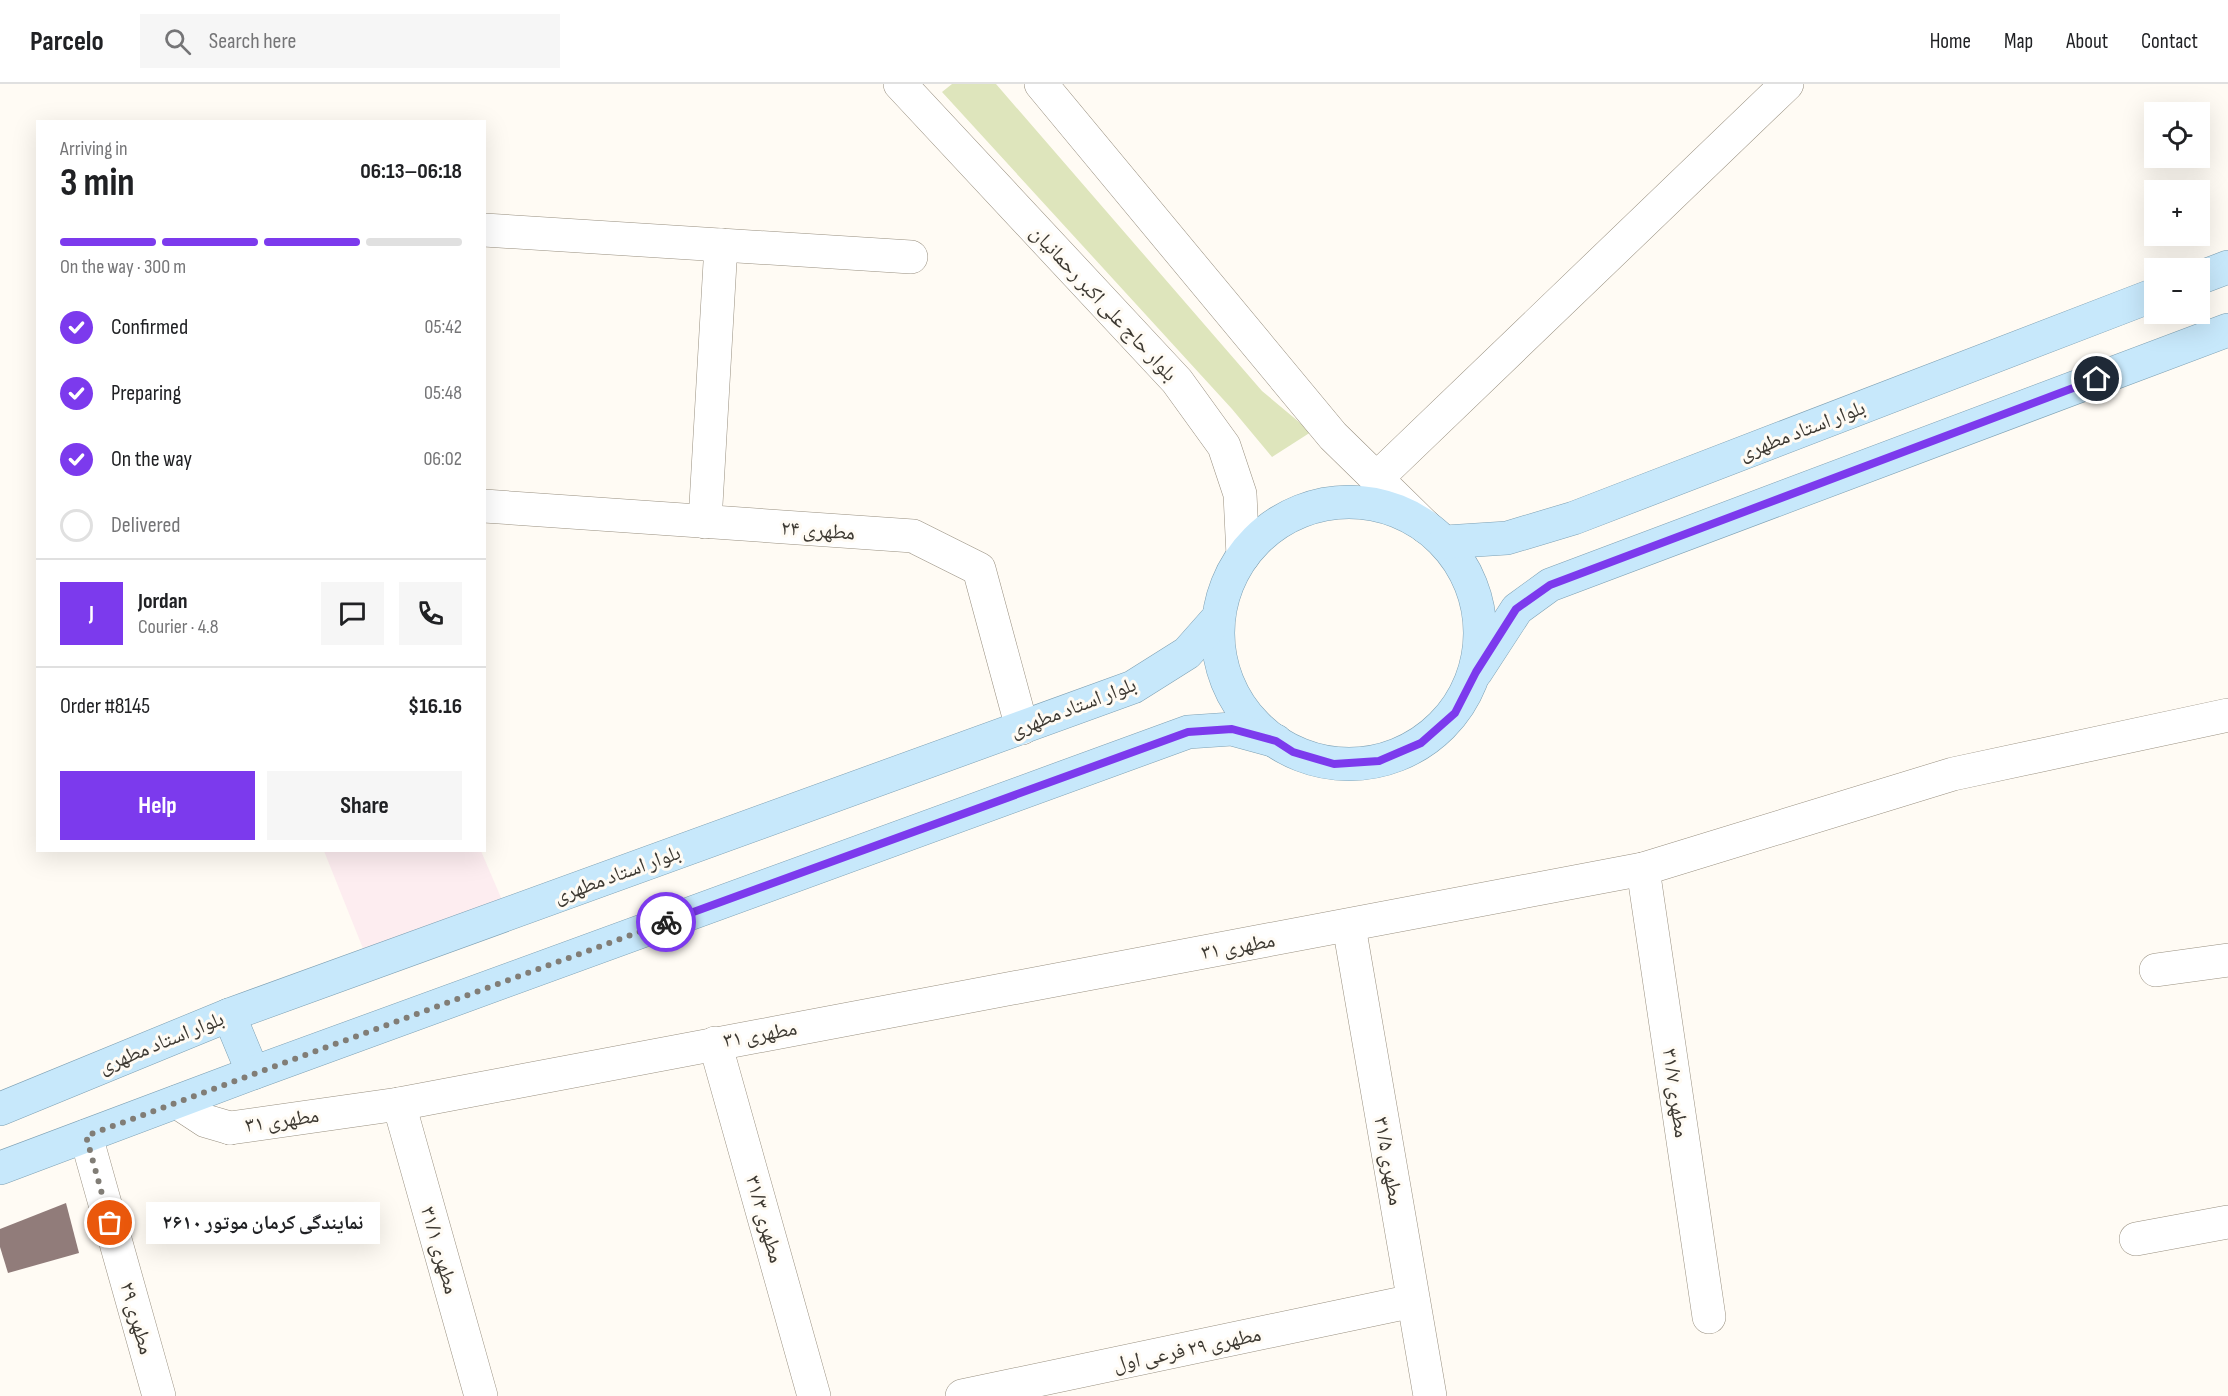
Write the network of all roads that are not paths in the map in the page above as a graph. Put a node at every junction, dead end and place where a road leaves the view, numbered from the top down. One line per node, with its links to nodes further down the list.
1 (900, 84): 15 (street, بلوار حاج علی اکبر رحمانیان)
2 (1041, 84): 11 (street)
3 (1782, 85): 11 (street)
4 (486, 230): 5 (street)
5 (722, 245): 6 (street); 13 (street)
6 (911, 257)
7 (2228, 267): 8 (main road)
8 (2210, 274)
9 (2144, 299): 14 (main road, بلوار استاد مطهری)
10 (2228, 330): 17 (main road)
11 (1377, 478): 14 (street)
12 (486, 506): 13 (street, مطهری ۲۴)
13 (705, 522): 19 (street, مطهری ۲۴)
14 (1435, 534): 15 (main road); 17 (main road)
15 (1243, 556): 16 (main road)
16 (1218, 618): 19 (main road, بلوار استاد مطهری); 20 (main road)
17 (1476, 672): 20 (main road)
18 (2228, 715): 21 (street, مطهری ۳۱)
19 (1022, 728): 25 (main road, بلوار استاد مطهری)
20 (1276, 741): 27 (main road)
21 (1643, 868): 22 (street, مطهری ۳۱); 36 (street, مطهری ۳۱/۷)
22 (1349, 926): 26 (street, مطهری ۳۱); 35 (street, مطهری ۳۱/۵)
23 (2228, 960): 24 (street)
24 (2156, 970)
25 (229, 1015): 27 (main road); 30 (main road, بلوار استاد مطهری)
26 (715, 1043): 29 (street, مطهری ۳۱); 39 (street, مطهری ۳۱/۳)
27 (253, 1073): 28 (main road)
28 (177, 1102): 29 (street, مطهری ۳۱); 31 (main road)
29 (399, 1104): 38 (street, مطهری ۳۱/۱)
30 (0, 1109)
31 (86, 1136): 32 (main road); 37 (street, مطهری ۲۹)
32 (0, 1168)
33 (2228, 1222): 34 (street)
34 (2136, 1239)
35 (1413, 1301): 40 (street, مطهری ۲۹ فرعی اول); 41 (street, مطهری ۳۱/۵)
36 (1709, 1317)
37 (159, 1396)
38 (481, 1396)
39 (814, 1396)
40 (962, 1396)
41 (1430, 1396)

